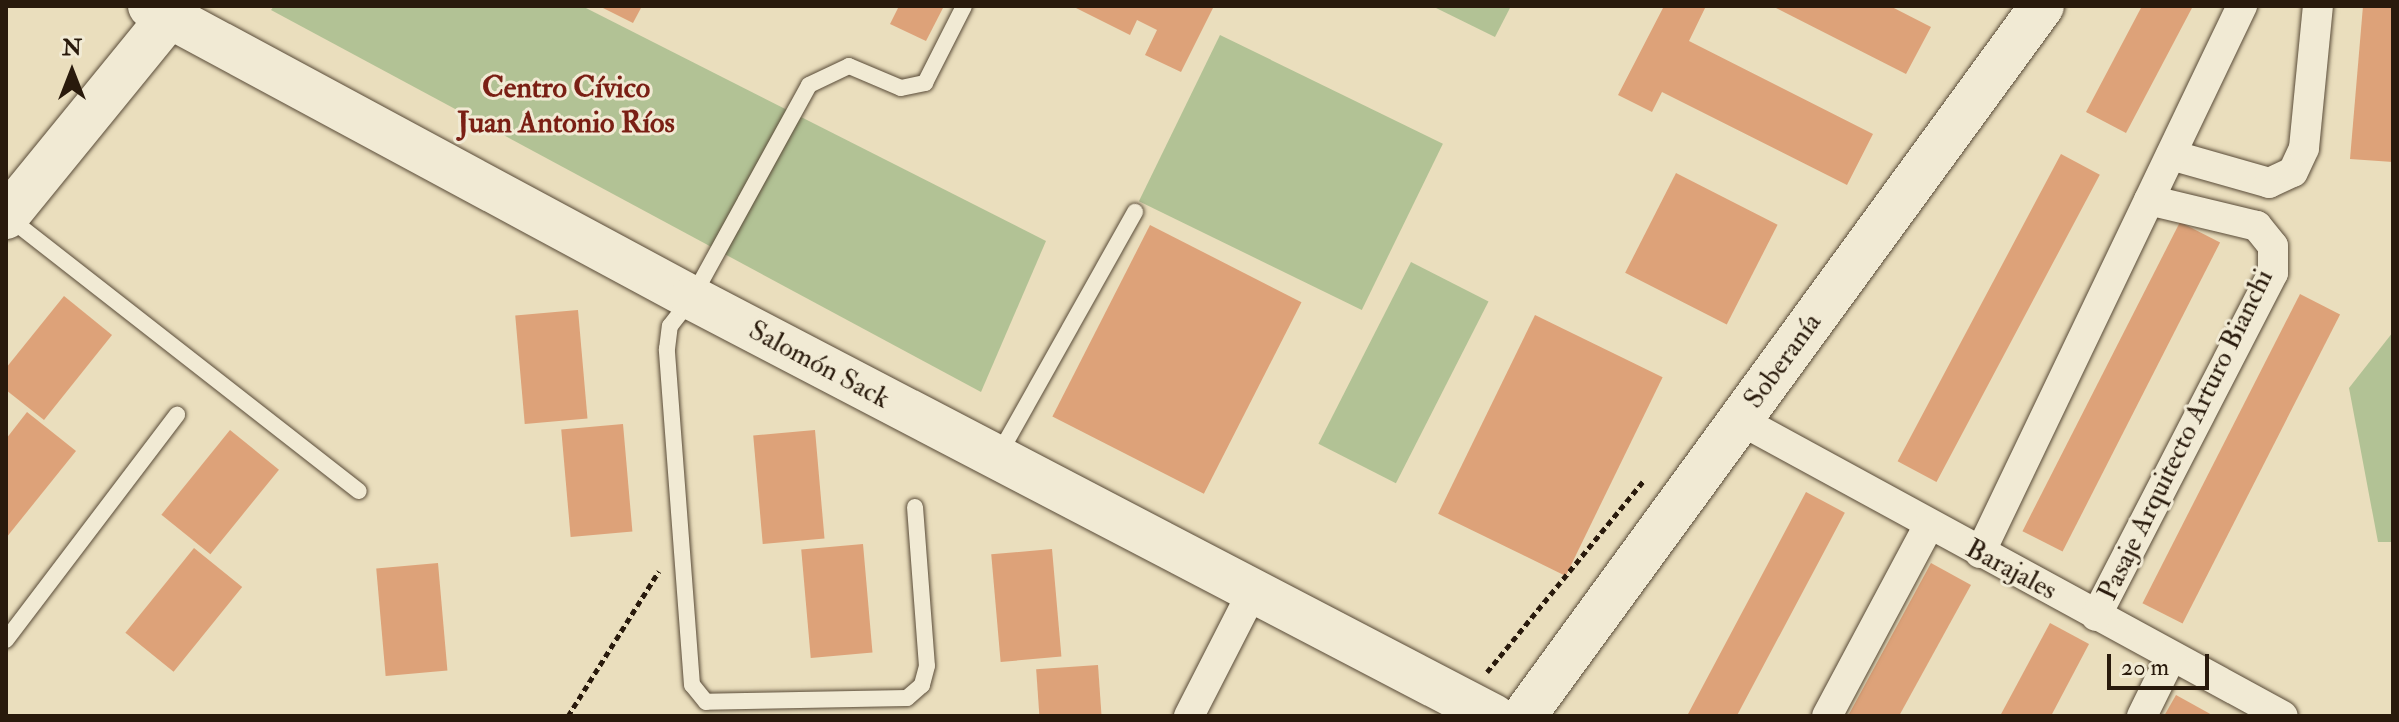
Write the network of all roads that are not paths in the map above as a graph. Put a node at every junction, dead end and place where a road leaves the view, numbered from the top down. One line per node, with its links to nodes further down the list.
1 (964, 6): 10 (lane)
2 (2042, 6): 12 (main road, Soberanía)
3 (2242, 6): 6 (street)
4 (2318, 6): 6 (street)
5 (165, 10): 9 (main road); 10 (main road, Salomón Sack)
6 (2171, 155): 7 (street)
7 (2149, 200): 17 (street); 19 (street, Pasaje Arquitecto Arturo Bianchi)
8 (1135, 212): 13 (lane)
9 (6, 217): 14 (lane)
10 (692, 298): 13 (main road, Salomón Sack); 15 (lane)
11 (177, 415): 20 (lane)
12 (1740, 420): 16 (street, Barajales); 24 (main road, Soberanía)
13 (997, 458): 18 (main road, Salomón Sack)
14 (359, 491)
15 (915, 507)
16 (1929, 525): 17 (street, Barajales); 25 (street)
17 (1980, 553): 19 (street, Barajales)
18 (1253, 591): 22 (street); 23 (main road, Salomón Sack)
19 (2096, 616): 21 (street, Barajales)
20 (6, 640)
21 (2171, 657): 26 (street); 27 (street, Barajales)
22 (1189, 716)
23 (1493, 716)
24 (1524, 716)
25 (1827, 716)
26 (2142, 716)
27 (2283, 716)

